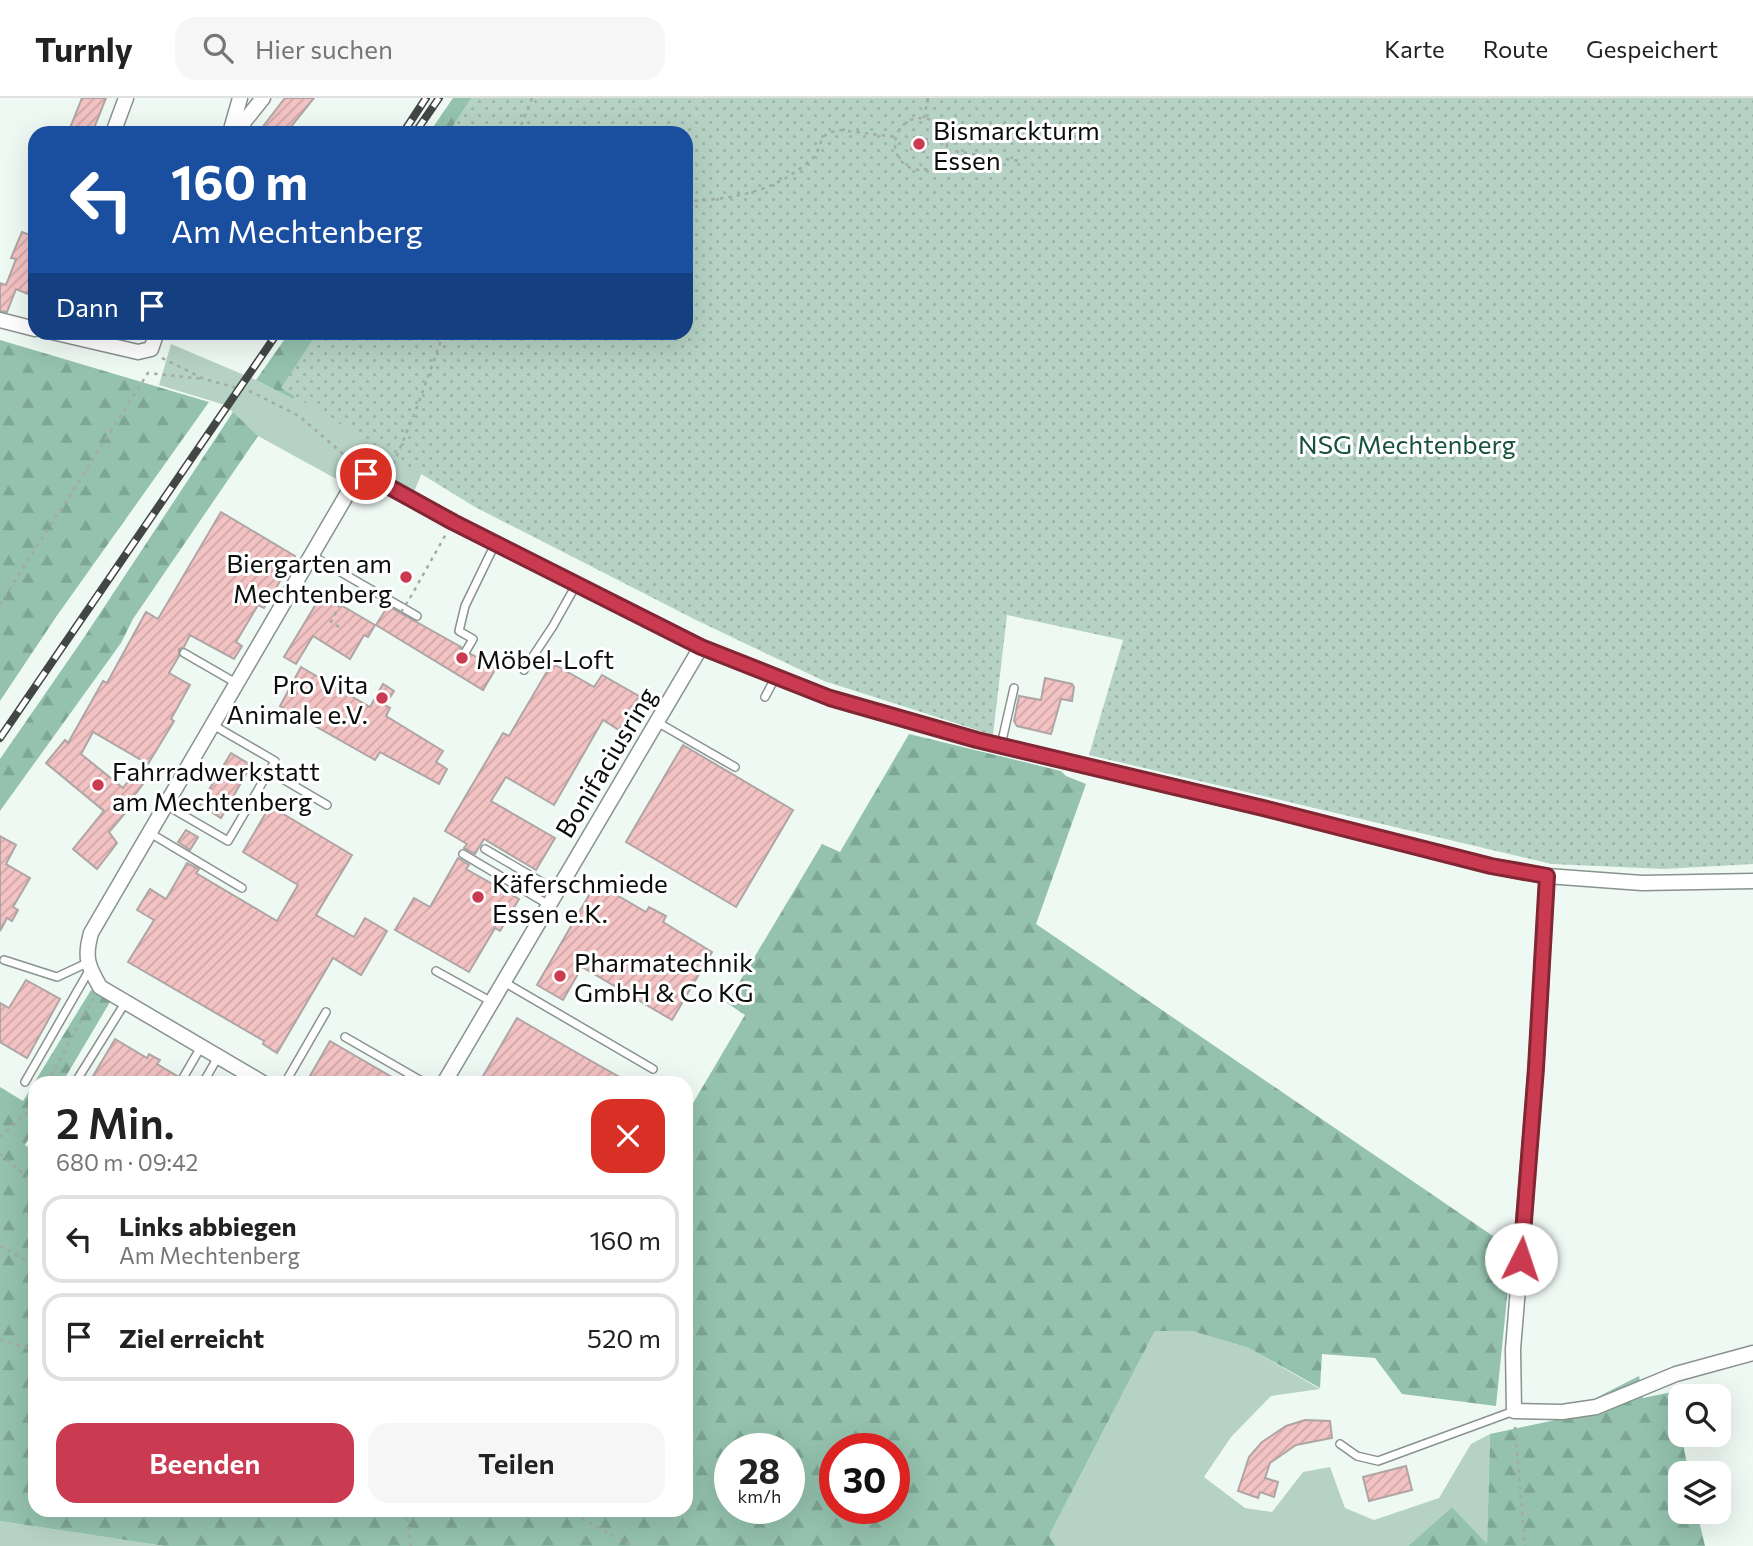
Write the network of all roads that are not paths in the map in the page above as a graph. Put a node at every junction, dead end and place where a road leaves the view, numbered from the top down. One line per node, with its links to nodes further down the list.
1 (126, 98): 4 (street)
2 (240, 98): 5 (street)
3 (263, 98): 6 (street)
4 (116, 126)
5 (232, 126)
6 (241, 126)
7 (0, 320): 8 (street)
8 (28, 327)
9 (86, 340): 10 (street)
10 (154, 340)
11 (495, 544): 12 (street); 13 (street); 16 (lane)
12 (311, 555): 14 (lane); 20 (street)
13 (576, 585): 15 (street); 18 (lane)
14 (417, 615)
15 (701, 647): 19 (street); 23 (street, Bonifaciusring)
16 (466, 650)
17 (184, 653): 20 (lane)
18 (524, 670)
19 (775, 678): 22 (lane); 25 (street)
20 (236, 683): 24 (street)
21 (1014, 688): 25 (lane)
22 (765, 697)
23 (657, 722): 26 (lane); 36 (street, Bonifaciusring)
24 (212, 725): 27 (lane); 29 (street)
25 (1001, 745): 33 (street)
26 (734, 767)
27 (269, 772): 28 (lane); 29 (lane)
28 (327, 804)
29 (166, 805): 30 (street)
30 (149, 833): 35 (lane); 39 (street)
31 (485, 849): 36 (lane)
32 (463, 854): 37 (lane)
33 (1547, 876): 34 (street); 60 (street)
34 (1753, 881)
35 (242, 888)
36 (557, 891): 37 (street, Bonifaciusring)
37 (549, 905): 41 (street, Bonifaciusring)
38 (4, 960): 39 (lane)
39 (89, 966): 42 (street); 49 (lane)
40 (436, 971): 43 (lane)
41 (503, 982): 43 (street, Bonifaciusring); 48 (lane)
42 (126, 1002): 46 (street); 50 (lane)
43 (492, 1002): 56 (street, Bonifaciusring)
44 (326, 1012): 54 (lane)
45 (345, 1037): 55 (lane)
46 (201, 1047): 47 (street); 51 (lane)
47 (218, 1057): 52 (lane); 53 (street)
48 (653, 1069)
49 (28, 1076)
50 (79, 1076)
51 (184, 1076)
52 (207, 1076)
53 (252, 1076)
54 (289, 1076)
55 (413, 1076)
56 (450, 1076)
57 (28, 1077): 58 (lane)
58 (25, 1082)
59 (1753, 1353): 60 (street)
60 (1514, 1411): 61 (lane)
61 (1340, 1444)

